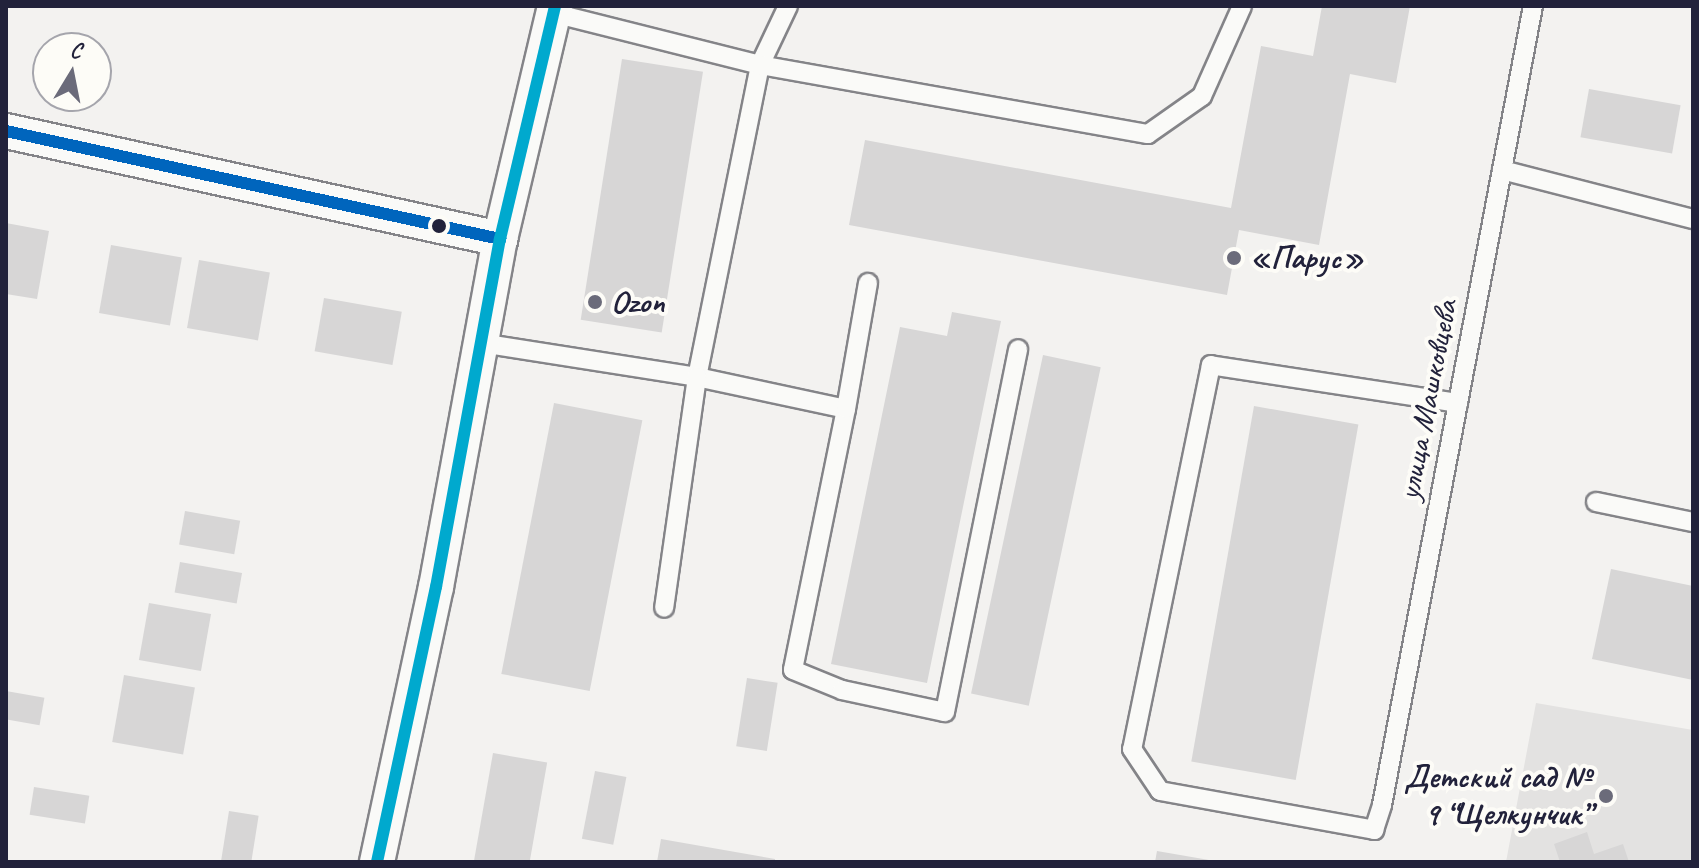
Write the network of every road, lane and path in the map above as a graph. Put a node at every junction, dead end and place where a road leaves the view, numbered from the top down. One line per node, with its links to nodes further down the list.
1 (788, 6): 5 (lane)
2 (1242, 6): 5 (lane)
3 (1533, 6): 7 (lane, улица Машковцева)
4 (554, 10): 5 (lane); 9 (street)
5 (760, 65): 13 (lane)
6 (6, 131): 9 (street)
7 (1502, 170): 8 (lane); 14 (lane, улица Машковцева)
8 (1693, 219)
9 (500, 239): 11 (street)
10 (868, 283): 15 (lane)
11 (481, 343): 13 (lane); 19 (street)
12 (1018, 349): 15 (lane)
13 (697, 377): 15 (lane); 18 (lane)
14 (1458, 403): 14 (lane, улица Машковцева)
15 (846, 409)
16 (1596, 502): 17 (lane)
17 (1693, 522)
18 (664, 608)
19 (377, 862)

